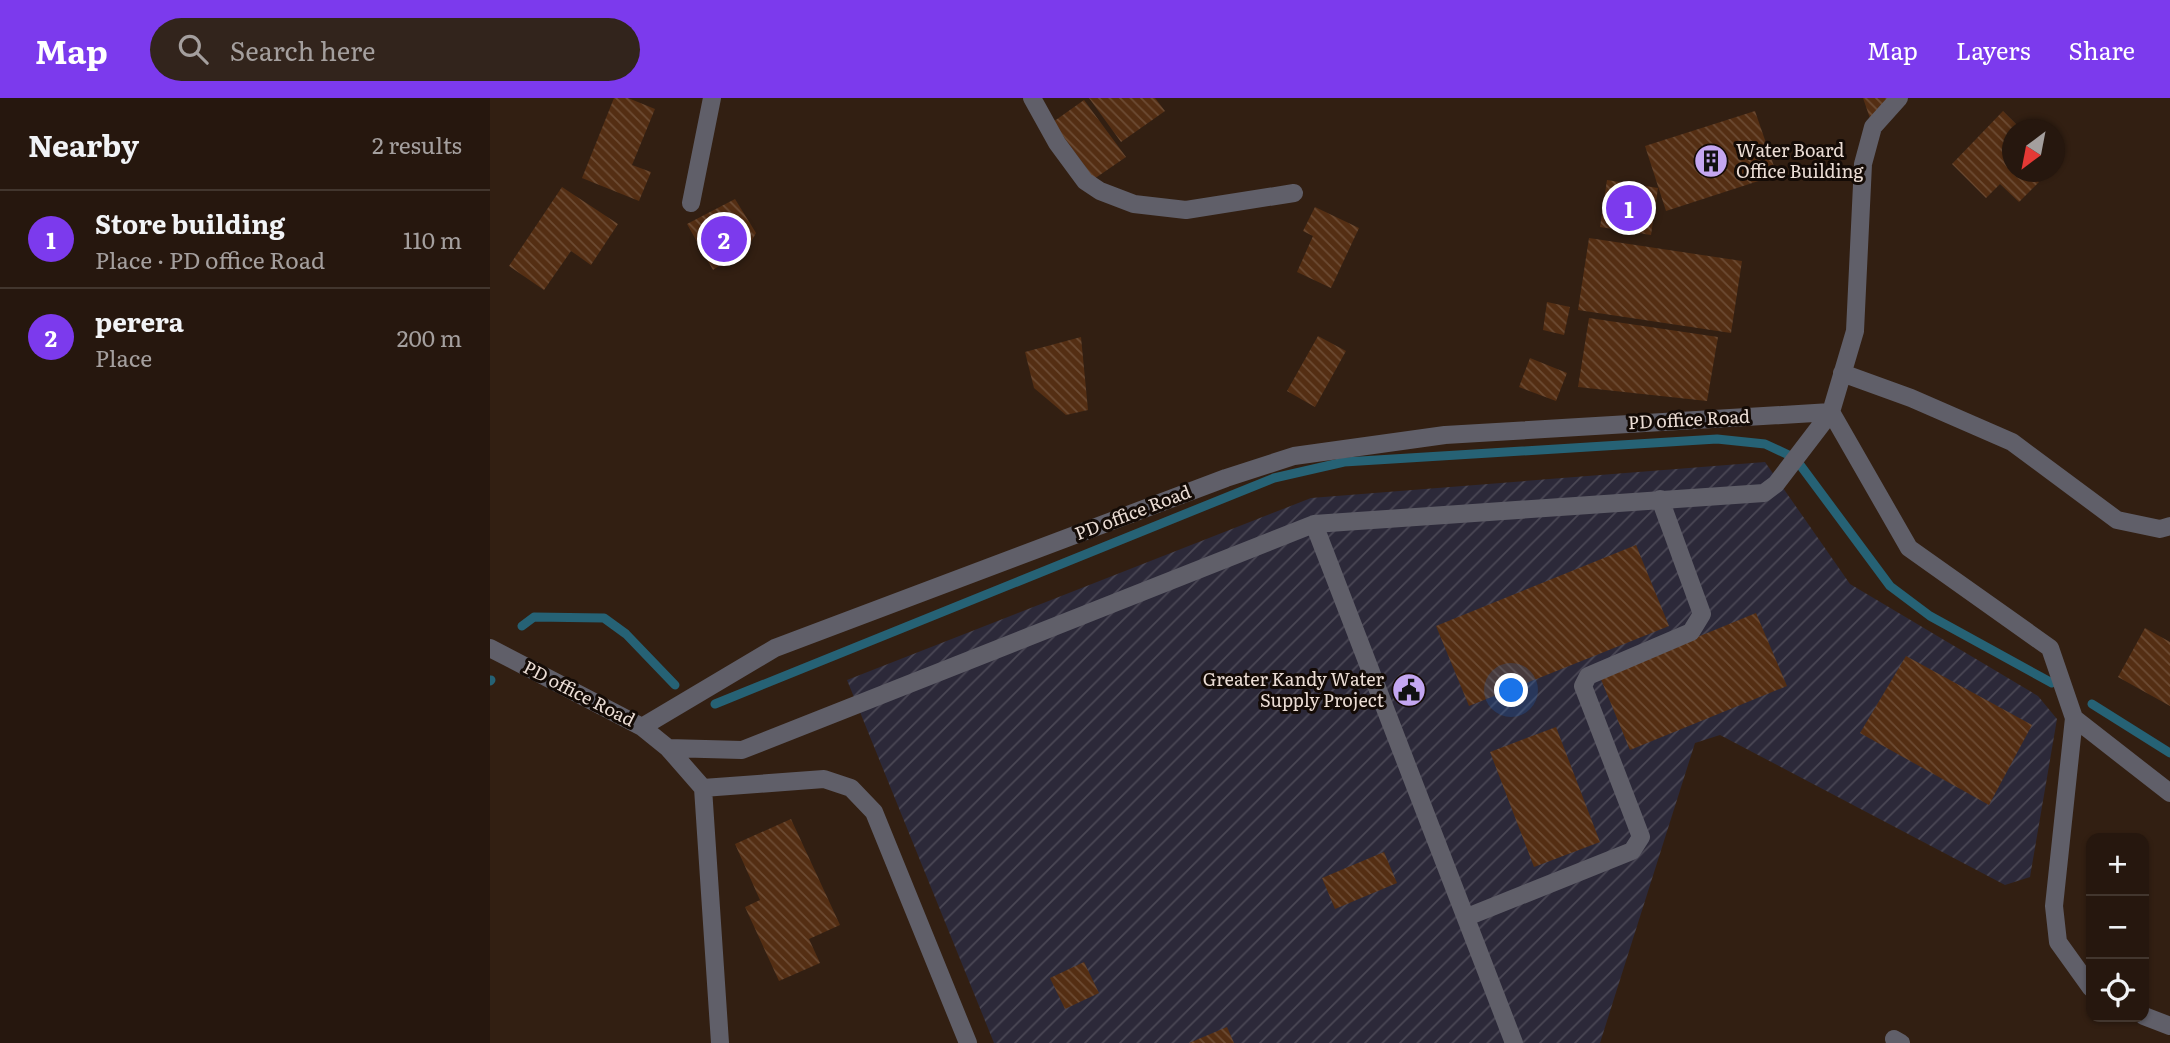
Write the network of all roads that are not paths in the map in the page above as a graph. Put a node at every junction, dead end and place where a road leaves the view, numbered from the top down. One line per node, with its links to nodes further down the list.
1 (712, 98): 5 (street)
2 (1032, 98): 4 (street)
3 (1899, 98): 6 (street)
4 (1294, 192)
5 (691, 203)
6 (1842, 373): 7 (street); 10 (street)
7 (1830, 412): 8 (street); 12 (street); 13 (street, PD office Road)
8 (1660, 499): 9 (street); 17 (street)
9 (1314, 524): 14 (street); 17 (street)
10 (2170, 526)
11 (490, 648): 13 (street, PD office Road)
12 (2074, 718): 16 (street); 18 (street)
13 (642, 727): 14 (street)
14 (668, 748): 15 (street)
15 (703, 788): 21 (street); 22 (street)
16 (2170, 793)
17 (1467, 918): 23 (street)
18 (2086, 981)
19 (2149, 1018): 20 (street)
20 (2170, 1026)
21 (720, 1043)
22 (968, 1043)
23 (1514, 1043)

